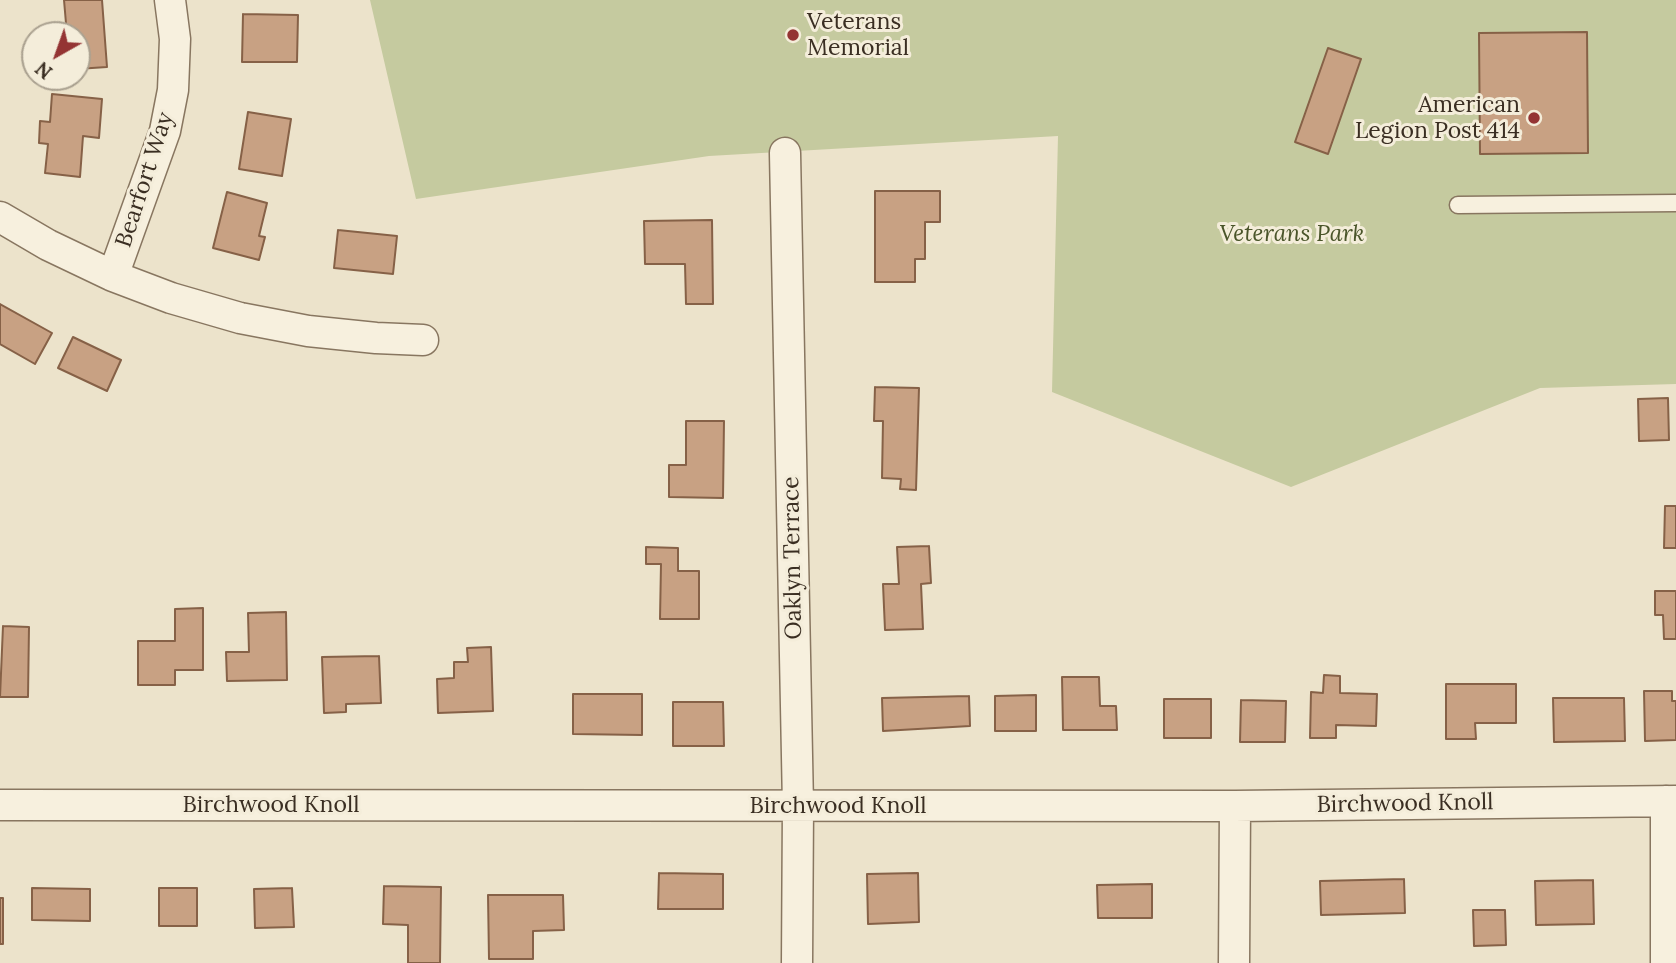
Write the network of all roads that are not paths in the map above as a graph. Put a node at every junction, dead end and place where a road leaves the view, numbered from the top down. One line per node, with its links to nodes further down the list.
1 (170, 0): 6 (street, Bearfort Way)
2 (785, 153): 10 (street, Oaklyn Terrace)
3 (1676, 203): 4 (lane)
4 (1458, 205)
5 (0, 216): 6 (street)
6 (113, 276): 7 (street)
7 (423, 340)
8 (1671, 801): 11 (street, Birchwood Knoll); 14 (street)
9 (0, 805): 10 (street, Birchwood Knoll)
10 (798, 806): 11 (street, Birchwood Knoll); 12 (street, Oaklyn Terrace)
11 (1235, 806): 13 (street)
12 (797, 963)
13 (1234, 963)
14 (1666, 963)

